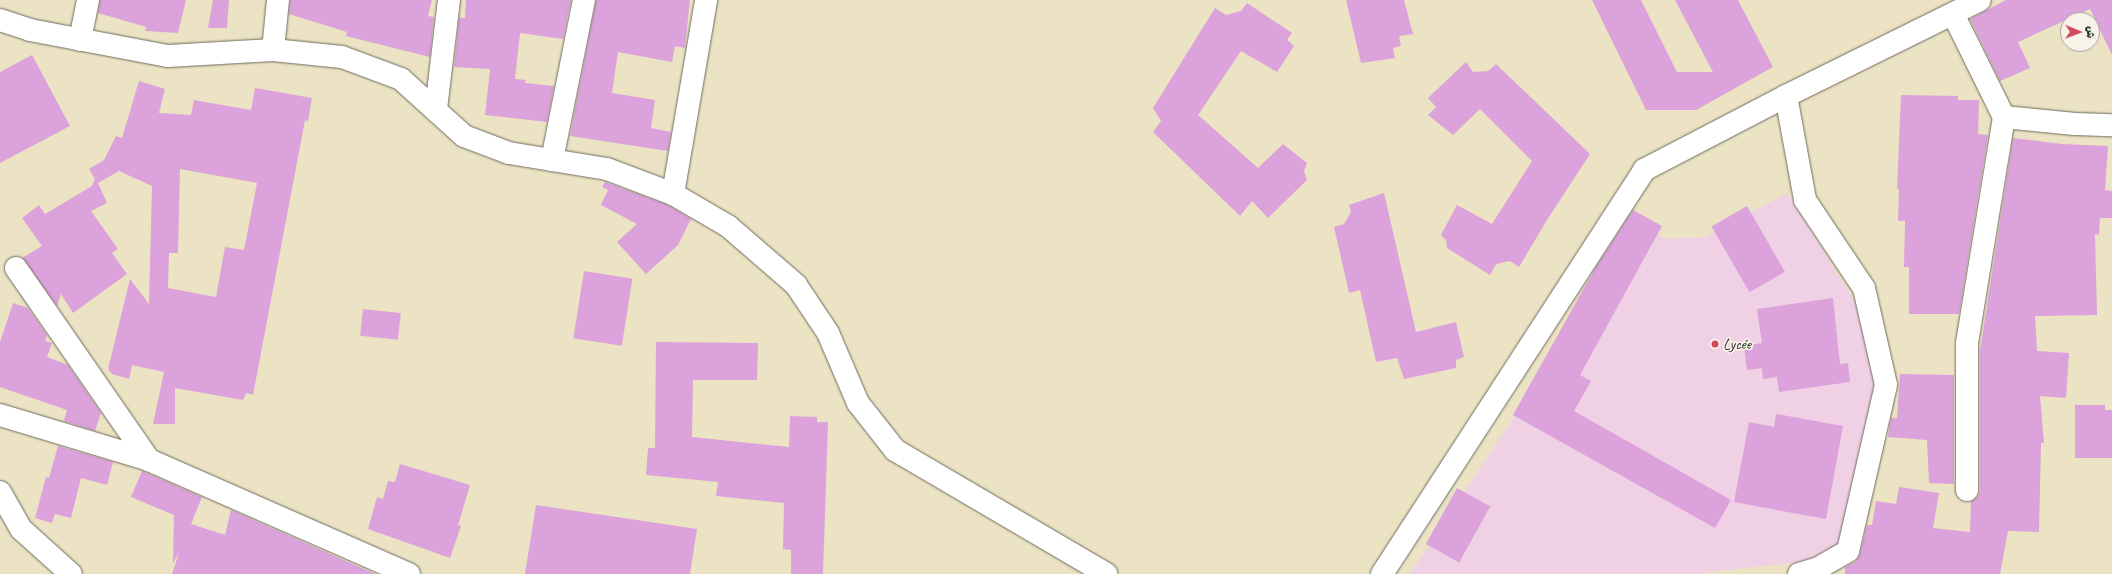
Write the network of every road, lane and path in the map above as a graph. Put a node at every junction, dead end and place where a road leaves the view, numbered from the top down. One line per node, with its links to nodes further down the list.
1 (88, 0): 9 (street)
2 (278, 0): 10 (street)
3 (449, 0): 12 (street)
4 (584, 0): 15 (street)
5 (706, 0): 16 (street)
6 (1980, 0): 7 (street)
7 (1952, 14): 11 (street); 13 (street)
8 (0, 20): 9 (street)
9 (80, 40): 10 (street)
10 (273, 50): 12 (street)
11 (1786, 96): 25 (street); 26 (street)
12 (436, 109): 15 (street)
13 (2004, 118): 14 (street); 20 (street)
14 (2112, 125)
15 (552, 160): 16 (street)
16 (673, 194): 24 (street)
17 (16, 268): 19 (street)
18 (0, 415): 19 (street)
19 (149, 460): 23 (street)
20 (1967, 490)
21 (0, 492): 22 (street)
22 (71, 574)
23 (409, 574)
24 (1106, 574)
25 (1382, 574)
26 (1799, 574)

